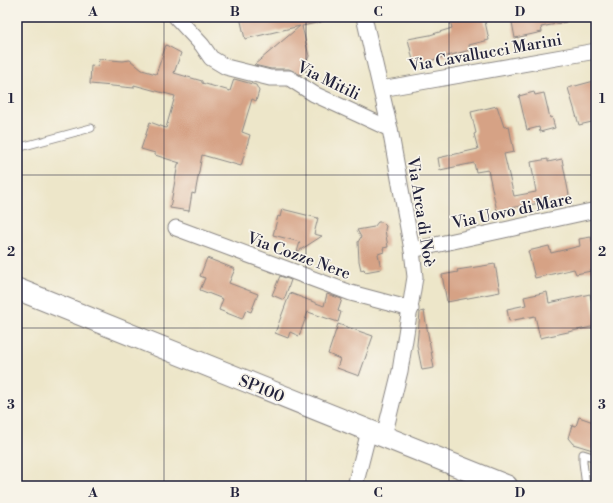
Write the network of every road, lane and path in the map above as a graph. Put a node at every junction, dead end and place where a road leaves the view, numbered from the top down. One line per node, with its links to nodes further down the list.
1 (176, 17): 6 (street, Via Mitili)
2 (364, 17): 4 (street, Via Arca di Noè)
3 (596, 51): 4 (street, Via Cavallucci Marini)
4 (381, 89): 6 (street, Via Arca di Noè)
5 (91, 128): 7 (lane)
6 (390, 129): 10 (street, Via Arca di Noè)
7 (17, 148)
8 (596, 210): 10 (street, Via Uovo di Mare)
9 (176, 228): 12 (street, Via Cozze Nere)
10 (412, 250): 12 (street, Via Arca di Noè)
11 (17, 289): 13 (main road, SP100 / SP100)
12 (411, 309): 13 (street, Via Arca di Noè)
13 (377, 434): 15 (street, Via Arca di Noè); 16 (main road, SP100 / SP100)
14 (596, 458): 17 (lane)
15 (355, 486)
16 (507, 486)
17 (586, 486)

